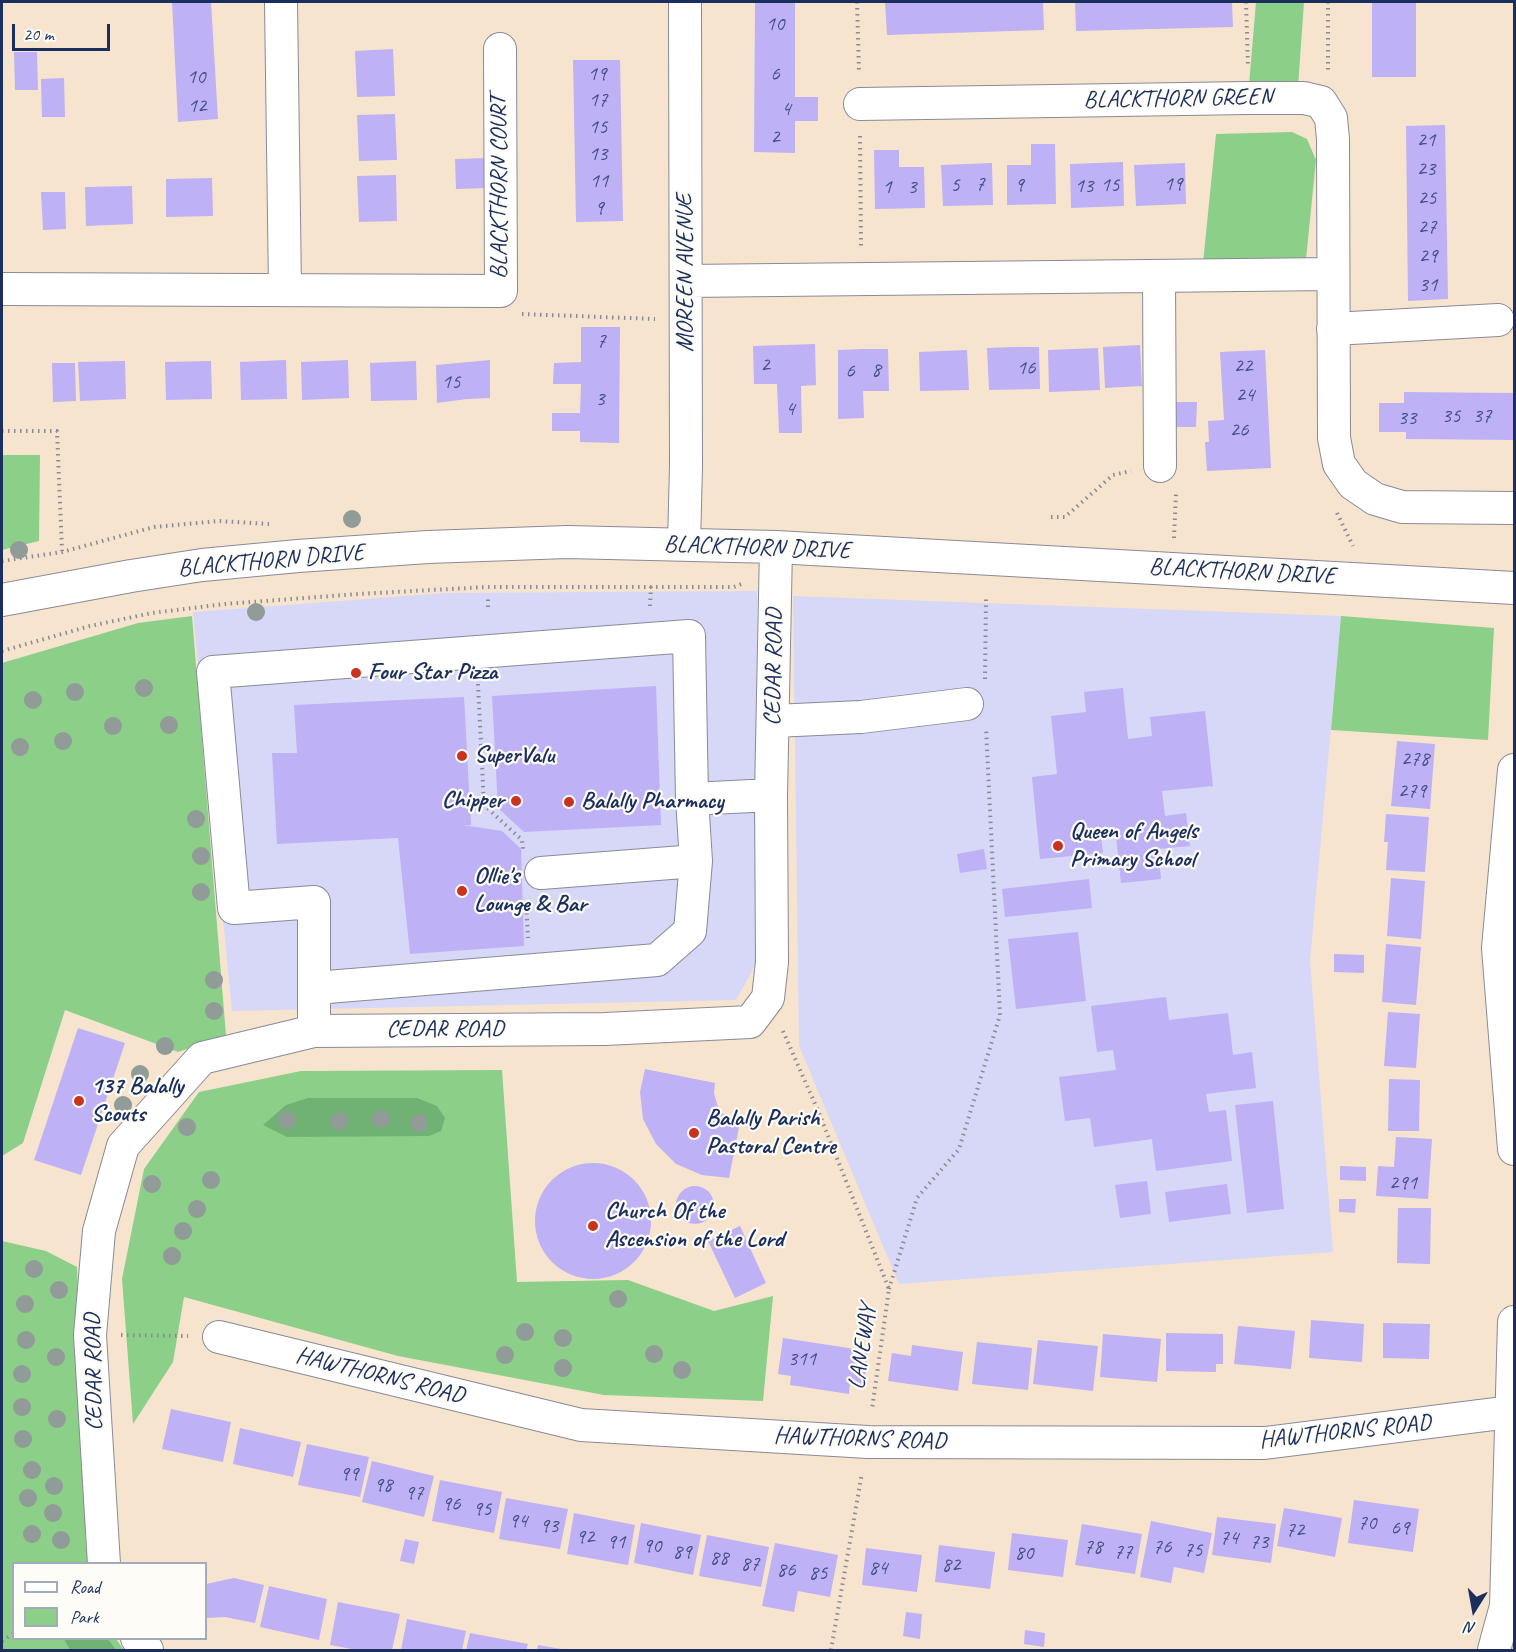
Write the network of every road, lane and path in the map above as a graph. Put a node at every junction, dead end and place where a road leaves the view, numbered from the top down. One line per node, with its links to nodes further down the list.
1 (281, 2): 15 (street)
2 (685, 2): 13 (street, MOREEN AVENUE)
3 (857, 2): 9 (path)
4 (1246, 2): 7 (path)
5 (1328, 2): 8 (path)
6 (500, 48): 16 (street, BLACKTHORN COURT)
7 (1248, 98): 8 (street, BLACKTHORN GREEN); 9 (street, BLACKTHORN GREEN)
8 (1321, 102): 10 (street)
9 (860, 104): 12 (path)
10 (1332, 274): 11 (street); 19 (street)
11 (1159, 276): 12 (street); 21 (street)
12 (861, 280): 13 (street)
13 (686, 281): 18 (street, MOREEN AVENUE)
14 (2, 289): 15 (street, BLACKTHORN COURT)
15 (285, 289): 16 (street, BLACKTHORN COURT)
16 (501, 291): 18 (path)
17 (1498, 320): 19 (street)
18 (686, 321): 24 (street, MOREEN AVENUE)
19 (1333, 329): 22 (street)
20 (2, 431): 26 (path)
21 (1160, 466): 23 (path); 30 (path)
22 (1515, 508)
23 (1051, 517)
24 (684, 544): 25 (street, BLACKTHORN DRIVE); 35 (street, BLACKTHORN DRIVE)
25 (776, 547): 30 (street, BLACKTHORN DRIVE); 45 (street, CEDAR ROAD)
26 (62, 552): 28 (path); 35 (path)
27 (2, 555): 28 (path)
28 (8, 560): 29 (path)
29 (2, 561)
30 (1173, 568): 36 (street, BLACKTHORN DRIVE)
31 (568, 577): 32 (path)
32 (568, 585): 33 (path); 42 (path)
33 (651, 586): 34 (path); 40 (path)
34 (734, 587)
35 (64, 588): 39 (street, BLACKTHORN DRIVE)
36 (1515, 588)
37 (488, 598): 41 (path)
38 (986, 599): 44 (path)
39 (2, 600)
40 (650, 605)
41 (488, 607)
42 (2, 651)
43 (478, 680): 50 (path)
44 (979, 706): 45 (street); 56 (path)
45 (774, 721): 47 (street, CEDAR ROAD)
46 (1515, 770): 55 (street)
47 (771, 795): 48 (street); 53 (street, CEDAR ROAD)
48 (692, 799): 49 (street); 52 (street)
49 (696, 861): 50 (street); 52 (street)
50 (530, 874): 51 (path)
51 (528, 943)
52 (315, 988): 54 (street)
53 (768, 998): 54 (street, CEDAR ROAD); 56 (path, LANEWAY)
54 (314, 1031): 58 (street, CEDAR ROAD)
55 (1515, 1149)
56 (889, 1289): 61 (path, LANEWAY)
57 (1515, 1322): 60 (street)
58 (90, 1335): 59 (path); 62 (street, CEDAR ROAD)
59 (219, 1337): 61 (street, HAWTHORNS ROAD)
60 (1510, 1412): 61 (street, HAWTHORNS ROAD); 63 (street)
61 (868, 1442): 64 (path, LANEWAY)
62 (104, 1562)
63 (1510, 1606): 65 (street)
64 (831, 1650)
65 (1494, 1650)

